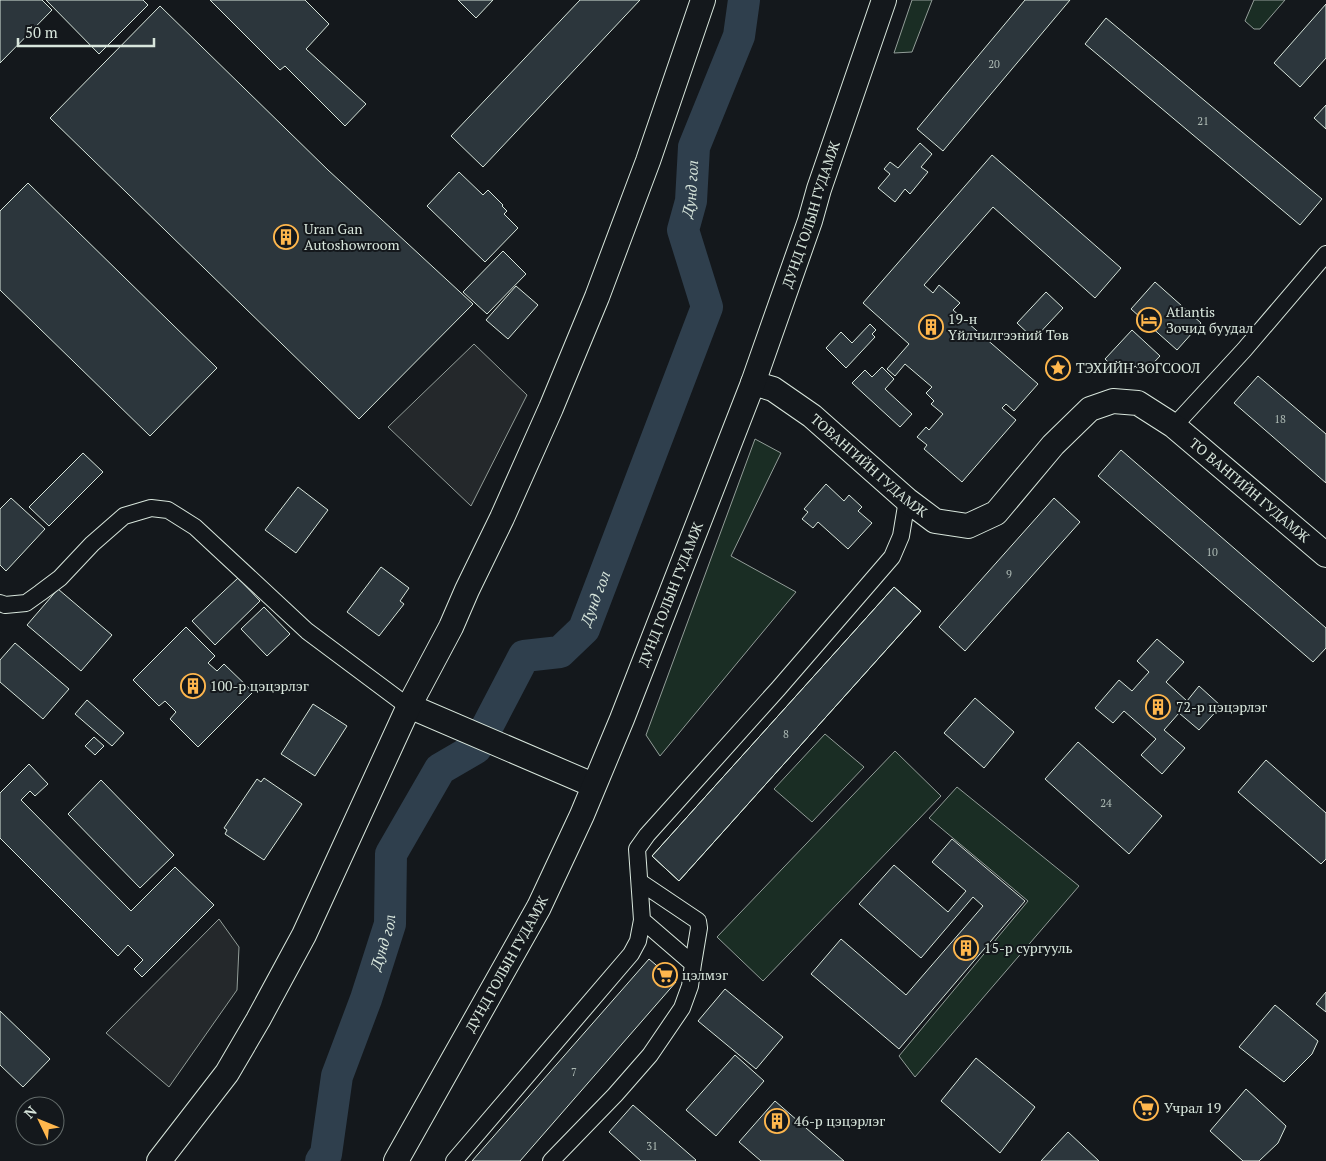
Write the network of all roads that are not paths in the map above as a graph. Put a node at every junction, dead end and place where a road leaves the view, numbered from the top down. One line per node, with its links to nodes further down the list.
1 (703, 0): 9 (street)
2 (884, 0): 4 (street, ДУНД ГОЛЫН ГУДАМЖ)
3 (1326, 254): 5 (street)
4 (753, 383): 6 (street, ТОВАНГИЙН ГУДАМЖ); 10 (street, ДУНД ГОЛЫН ГУДАМЖ)
5 (1174, 426): 6 (street, ТОВАНГИЙН ГУДАМЖ); 7 (street, ТО ВАНГИЙН ГУДАМЖ)
6 (907, 500): 11 (street)
7 (1326, 555)
8 (0, 603): 9 (street)
9 (418, 710): 10 (street); 14 (street)
10 (583, 780): 15 (street, ДУНД ГОЛЫН ГУДАМЖ)
11 (640, 882): 12 (street); 13 (street)
12 (642, 920): 13 (street); 16 (street)
13 (693, 964): 17 (street)
14 (159, 1161)
15 (396, 1161)
16 (454, 1161)
17 (551, 1161)

